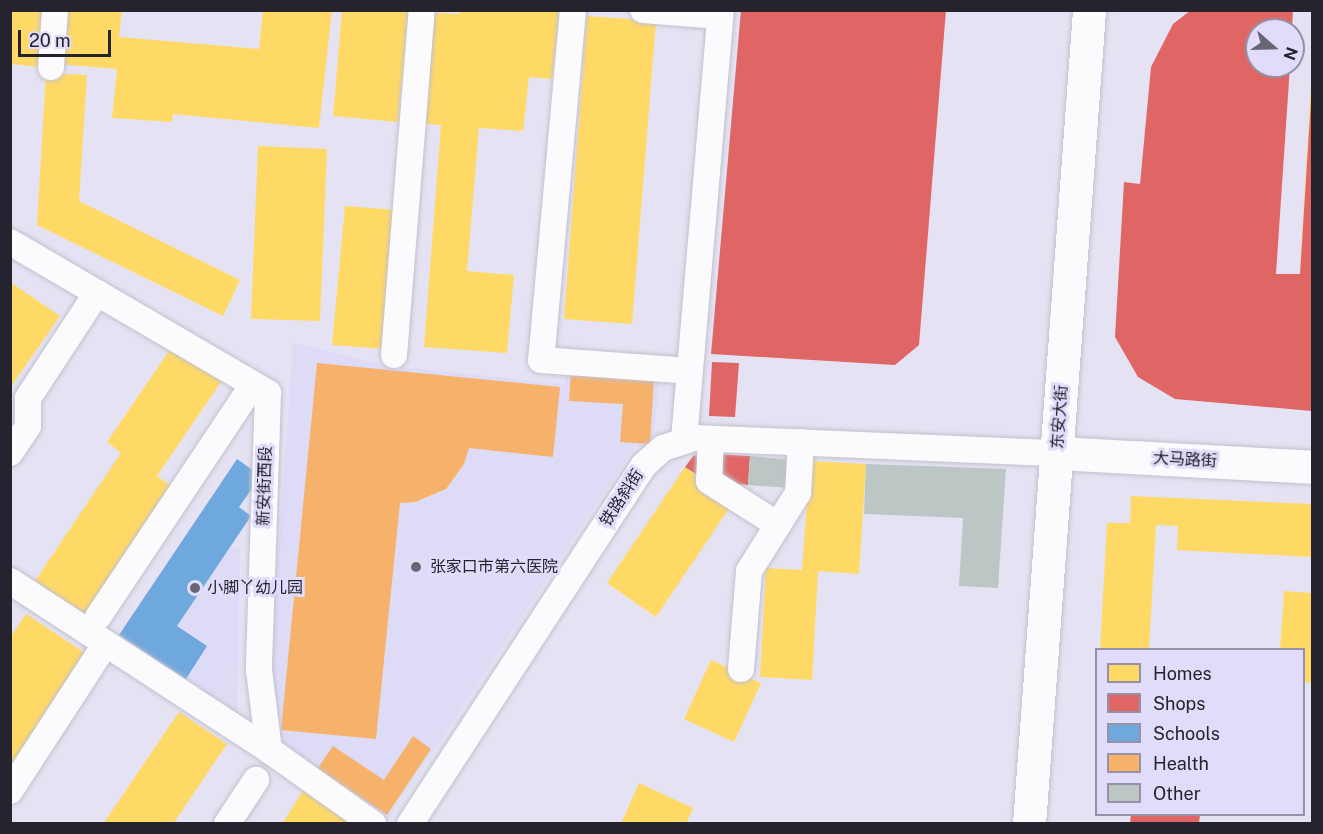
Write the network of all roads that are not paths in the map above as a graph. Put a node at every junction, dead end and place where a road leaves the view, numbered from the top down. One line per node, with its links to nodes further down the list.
1 (55, 10): 7 (street)
2 (422, 10): 10 (street)
3 (573, 10): 11 (street)
4 (643, 10): 6 (street)
5 (1089, 10): 17 (main road, 东安大街)
6 (721, 13): 11 (street)
7 (51, 67)
8 (10, 242): 9 (street, 新安街西段)
9 (97, 293): 12 (street, 新安街西段); 16 (street)
10 (394, 355)
11 (690, 371): 14 (street)
12 (253, 385): 21 (street); 24 (street, 新安街西段)
13 (711, 439): 14 (street, 铁路斜街); 15 (street, 铁路斜街); 19 (street)
14 (684, 440): 29 (street, 铁路斜街)
15 (801, 442): 17 (street, 铁路斜街); 19 (street)
16 (10, 453)
17 (1057, 453): 18 (main road, 大马路街); 30 (main road, 东安大街)
18 (1312, 467)
19 (778, 525): 23 (street)
20 (10, 581): 22 (street)
21 (98, 617)
22 (106, 643): 24 (street); 26 (street)
23 (741, 669)
24 (268, 750): 28 (street)
25 (256, 780): 27 (street)
26 (10, 791)
27 (227, 824)
28 (373, 824)
29 (410, 824)
30 (1029, 824)

